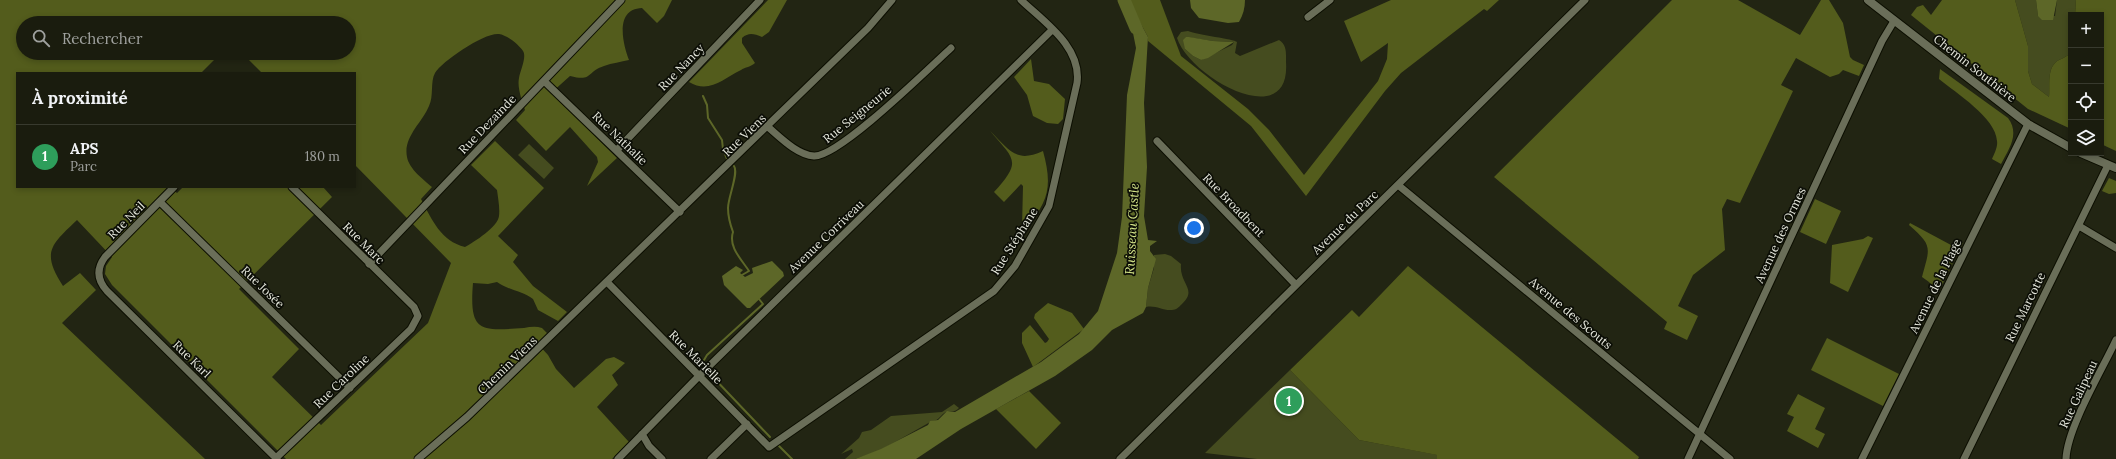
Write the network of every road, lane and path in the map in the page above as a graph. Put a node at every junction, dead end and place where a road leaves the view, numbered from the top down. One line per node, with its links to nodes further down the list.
1 (621, 0): 12 (street, Rue Dezainde)
2 (760, 0): 17 (street, Rue Nancy)
3 (892, 0): 14 (street, Rue Viens)
4 (1021, 0): 10 (street, Rue Stéphane)
5 (1330, 0): 8 (street)
6 (1585, 0): 21 (street, Avenue du Parc)
7 (1868, 0): 9 (street, Chemin Southière)
8 (1308, 16)
9 (1894, 21): 13 (street, Chemin Southière); 38 (street, Avenue des Ormes)
10 (1052, 30): 34 (street, Avenue Corriveau); 39 (street, Rue Stéphane)
11 (951, 48): 14 (street, Rue Seigneurie)
12 (544, 81): 17 (street, Rue Nathalie); 28 (street, Rue Dezainde)
13 (2028, 124): 16 (street, Chemin Southière); 48 (street, Avenue de la Plage)
14 (768, 127): 25 (street, Rue Viens)
15 (1157, 141): 31 (street, Rue Broadbent)
16 (2068, 146)
17 (617, 150): 25 (street, Rue Nathalie)
18 (2088, 156): 19 (street)
19 (2108, 165): 20 (street); 26 (street, Rue Marcotte)
20 (2116, 168)
21 (1398, 184): 31 (street, Avenue du Parc); 38 (street, Avenue des Scouts)
22 (173, 188): 24 (street, Rue Neil)
23 (293, 188): 28 (street, Rue Marc)
24 (160, 202): 29 (street, Rue Neil); 35 (street, Rue Josée)
25 (680, 212): 30 (street, Rue Viens)
26 (2078, 226): 27 (street); 49 (street, Rue Marcotte)
27 (2116, 248)
28 (369, 264): 32 (street, Rue Marc)
29 (99, 271): 40 (street, Rue Karl)
30 (608, 283): 34 (street, Rue Marielle); 41 (street, Chemin Viens)
31 (1296, 285): 45 (street, Avenue du Parc)
32 (418, 316): 35 (street, Rue Caroline)
33 (2116, 340): 50 (street, Rue Galipeau)
34 (699, 376): 36 (street, Rue Marielle); 37 (street, Avenue Corriveau)
35 (350, 388): 40 (street, Rue Caroline)
36 (747, 424): 39 (street, Rue Marielle); 44 (street)
37 (642, 434): 42 (street, Avenue Corriveau); 43 (street)
38 (1699, 434): 46 (street, Avenue des Ormes); 47 (street, Avenue des Scouts)
39 (769, 447)
40 (277, 458)
41 (418, 459)
42 (618, 459)
43 (662, 459)
44 (711, 459)
45 (1120, 459)
46 (1688, 459)
47 (1730, 459)
48 (1862, 459)
49 (1964, 459)
50 (2066, 459)

